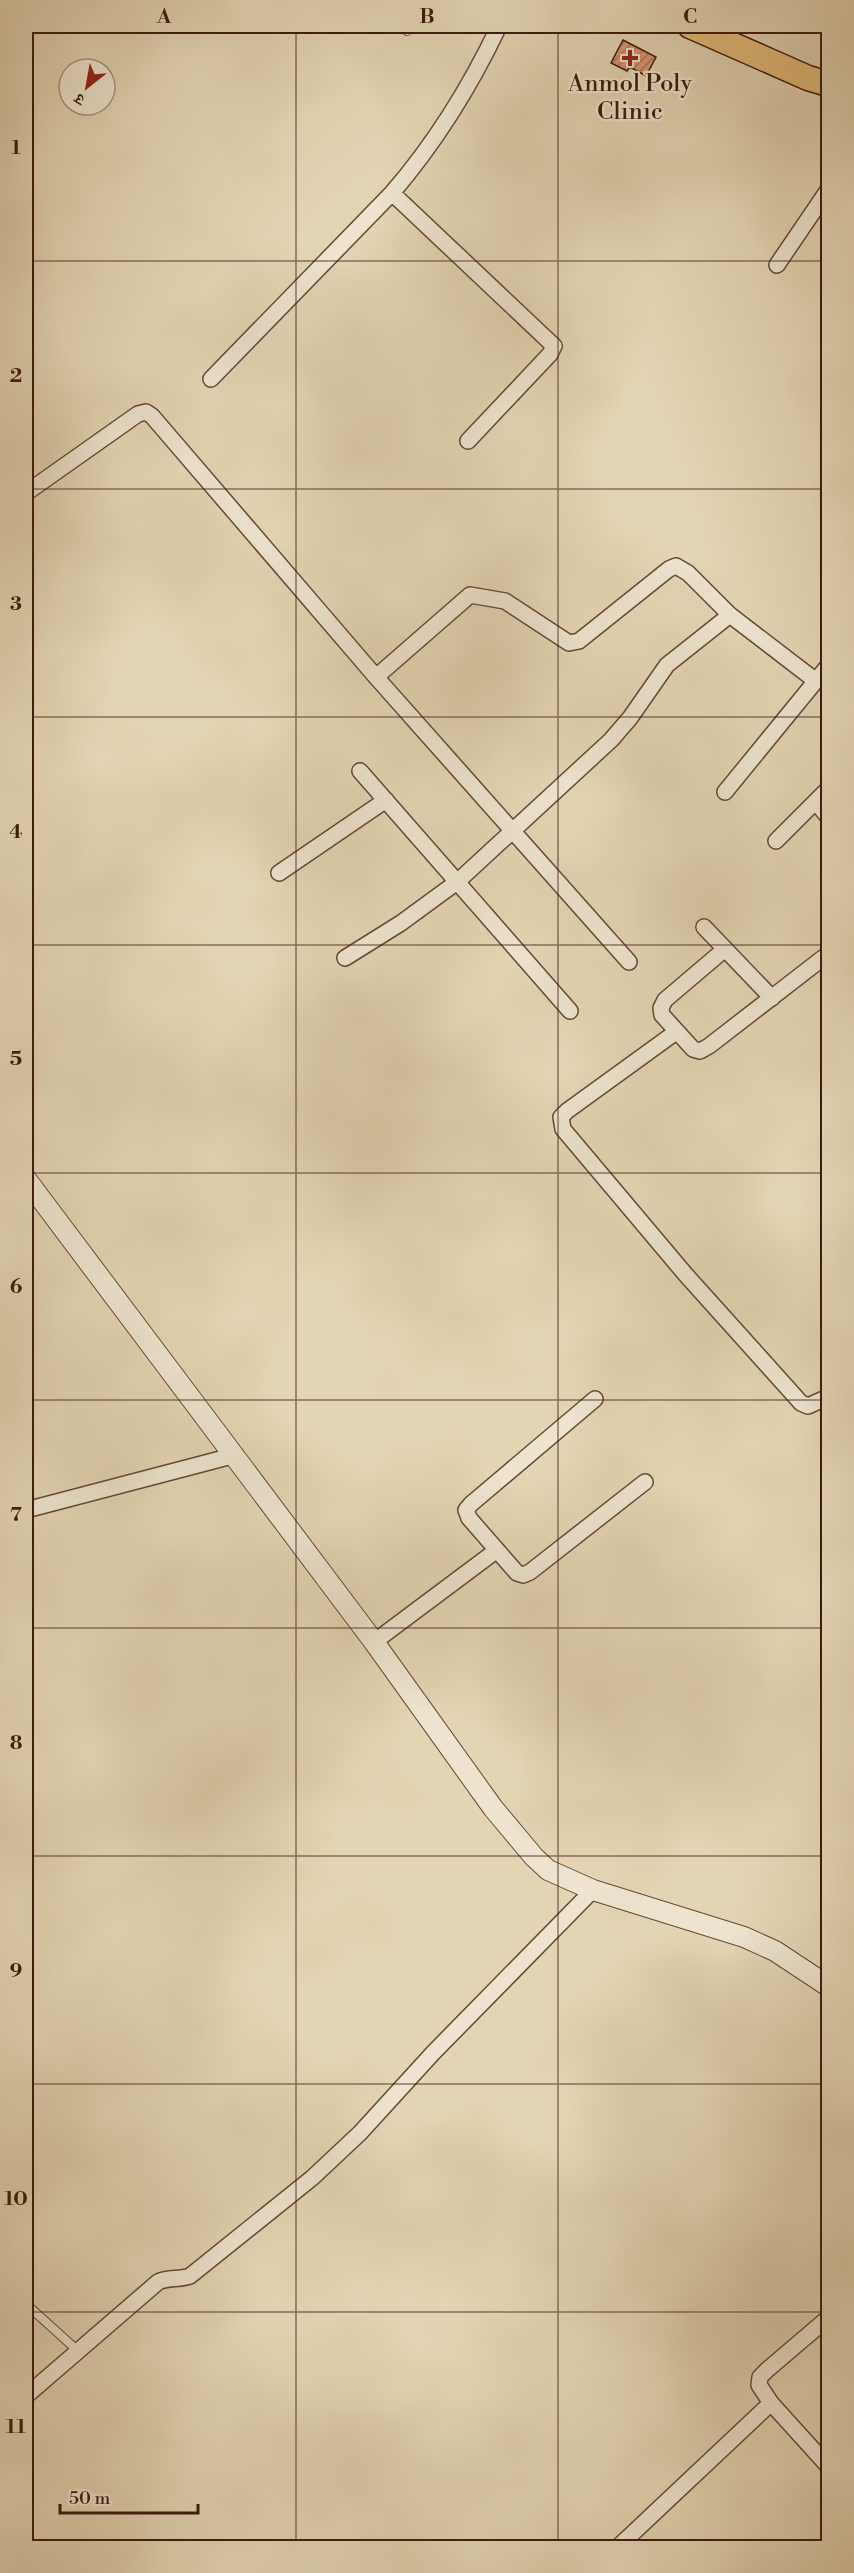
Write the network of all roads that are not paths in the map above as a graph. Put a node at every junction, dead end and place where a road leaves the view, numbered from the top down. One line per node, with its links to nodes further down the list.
1 (499, 26): 5 (street)
2 (690, 26): 3 (main road)
3 (828, 84)
4 (828, 190): 6 (street)
5 (392, 193): 7 (street); 8 (street)
6 (777, 266)
7 (211, 379)
8 (468, 441)
9 (26, 493): 12 (street)
10 (730, 615): 12 (street); 13 (street); 20 (street)
11 (828, 666): 13 (street)
12 (376, 677): 20 (street)
13 (816, 681): 16 (street)
14 (360, 771): 17 (street)
15 (828, 789): 18 (street)
16 (725, 792)
17 (386, 800): 22 (street); 23 (street)
18 (816, 802): 19 (street); 21 (street)
19 (828, 817)
20 (512, 832): 23 (street); 28 (street)
21 (776, 841)
22 (279, 873)
23 (457, 882): 27 (street); 30 (street)
24 (704, 927): 25 (street)
25 (725, 949): 29 (street); 31 (street)
26 (828, 954): 29 (street)
27 (345, 958)
28 (629, 962)
29 (772, 998): 31 (street)
30 (570, 1011)
31 (676, 1032): 33 (street)
32 (26, 1179): 35 (street)
33 (828, 1396)
34 (595, 1399): 38 (street)
35 (232, 1456): 37 (street); 39 (street)
36 (645, 1482): 38 (street)
37 (26, 1510)
38 (497, 1550): 39 (street)
39 (374, 1642): 40 (street)
40 (593, 1890): 41 (street); 44 (street)
41 (828, 1986)
42 (26, 2304): 44 (lane)
43 (828, 2318): 46 (street)
44 (78, 2351): 45 (street)
45 (26, 2396)
46 (771, 2403): 47 (street); 48 (street)
47 (828, 2466)
48 (617, 2547)

